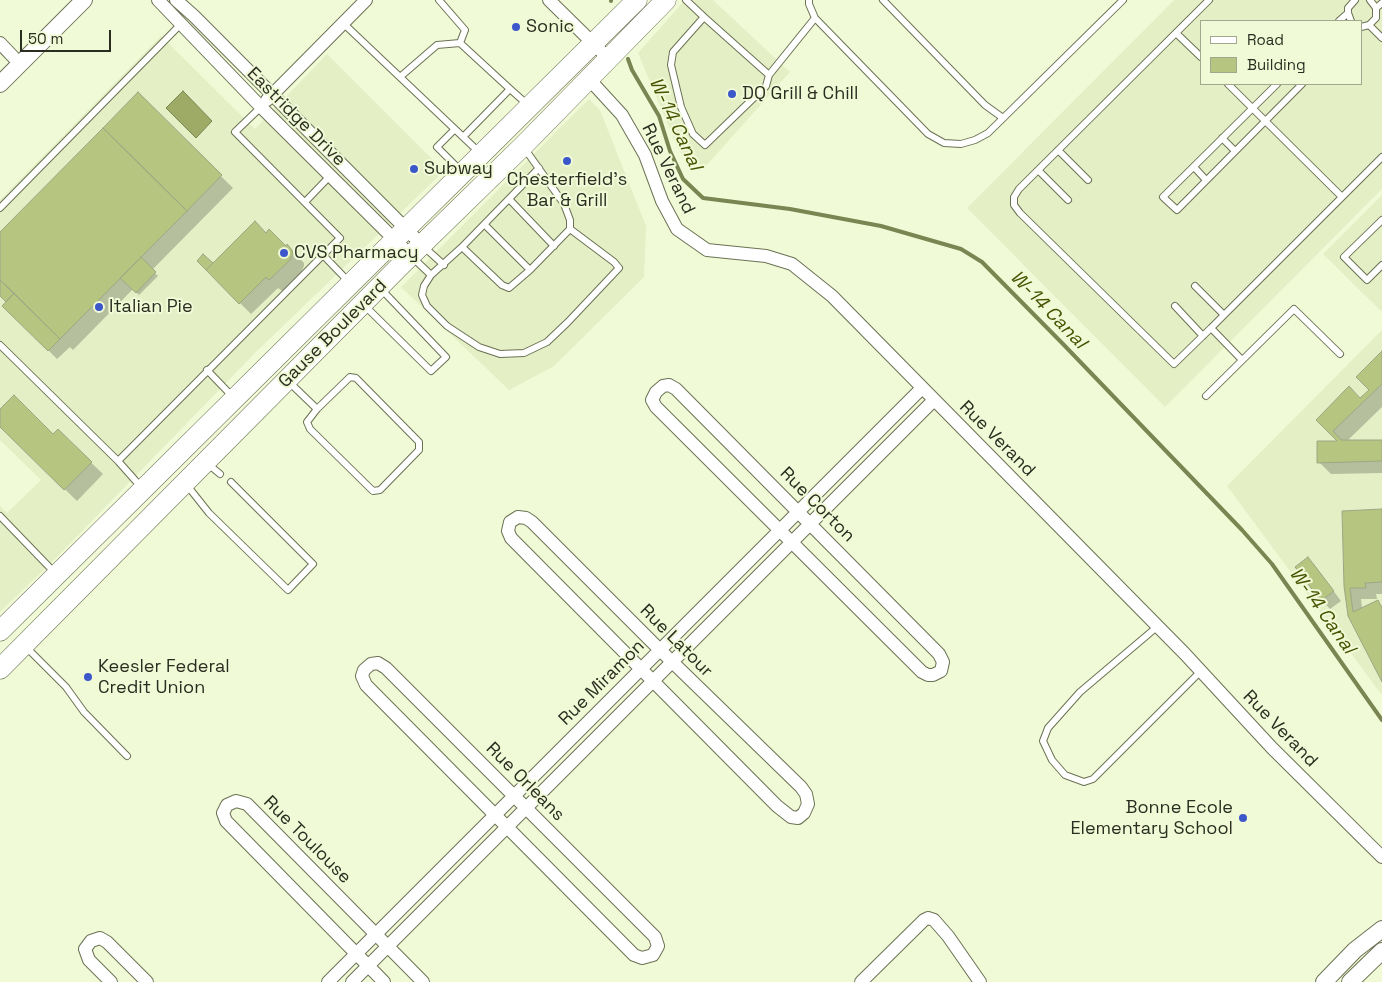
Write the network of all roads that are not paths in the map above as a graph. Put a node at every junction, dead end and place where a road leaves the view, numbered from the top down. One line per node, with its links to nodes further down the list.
1 (84, 0): 34 (street)
2 (158, 0): 24 (street, Eastridge Drive)
3 (176, 0): 43 (street, Eastridge Drive)
4 (366, 0): 23 (street)
5 (439, 0): 30 (lane)
6 (549, 0): 31 (street)
7 (637, 0): 31 (main road, Gause Boulevard)
8 (666, 0): 33 (main road, Gause Boulevard)
9 (686, 0): 19 (lane)
10 (810, 0): 20 (lane)
11 (883, 0): 47 (lane)
12 (1122, 0): 47 (lane)
13 (1209, 0): 27 (lane)
14 (1370, 0): 17 (lane)
15 (1351, 1): 18 (lane)
16 (1382, 3): 17 (lane)
17 (1376, 8): 25 (lane)
18 (1348, 13): 21 (lane); 22 (lane)
19 (704, 17): 35 (lane); 35 (lane)
20 (814, 18): 35 (lane); 47 (lane)
21 (1340, 20)
22 (1351, 20)
23 (343, 23): 36 (lane); 43 (street)
24 (180, 25): 44 (street, Eastridge Drive); 69 (lane)
25 (1369, 25): 26 (lane); 28 (lane)
26 (1362, 27)
27 (1176, 33): 32 (lane); 53 (lane)
28 (1382, 38)
29 (0, 43): 34 (street)
30 (460, 43): 36 (lane); 42 (lane)
31 (593, 44): 33 (street); 45 (main road, Gause Boulevard)
32 (1200, 56)
33 (608, 58): 37 (main road, Gause Boulevard)
34 (20, 64): 38 (street)
35 (769, 75)
36 (400, 76): 49 (lane)
37 (589, 79): 52 (main road, Gause Boulevard); 95 (street, Rue Verand)
38 (0, 84)
39 (1229, 85): 46 (lane)
40 (1276, 85): 46 (lane)
41 (1301, 85): 48 (lane)
42 (510, 89): 45 (lane); 50 (lane)
43 (272, 94): 44 (street); 57 (street, Eastridge Drive)
44 (261, 107): 62 (street, Eastridge Drive); 68 (lane)
45 (530, 107): 55 (main road, Gause Boulevard)
46 (1252, 108): 48 (lane); 51 (lane)
47 (1003, 118)
48 (1265, 121): 54 (lane); 65 (lane)
49 (455, 129): 50 (lane); 61 (lane)
50 (463, 137): 55 (lane)
51 (1222, 138): 54 (lane); 58 (lane)
52 (523, 146): 59 (lane); 76 (main road, Gause Boulevard)
53 (1058, 150): 60 (lane); 63 (lane)
54 (1235, 151): 64 (lane)
55 (482, 154): 61 (main road, Gause Boulevard)
56 (1382, 157): 65 (lane)
57 (340, 163): 62 (street); 73 (street, Eastridge Drive)
58 (1194, 167): 64 (lane); 64 (lane)
59 (539, 168): 66 (lane); 72 (lane)
60 (1038, 170): 67 (lane); 89 (lane)
61 (463, 173): 73 (main road, Gause Boulevard)
62 (330, 176): 68 (lane); 73 (street, Eastridge Drive)
63 (1088, 180)
64 (1206, 180)
65 (1342, 197): 87 (lane)
66 (509, 199): 71 (lane); 74 (lane)
67 (1068, 200)
68 (305, 202): 77 (lane)
69 (0, 208)
70 (1382, 220): 79 (lane)
71 (485, 225): 75 (lane); 80 (lane)
72 (570, 229): 74 (lane); 81 (lane)
73 (401, 235): 76 (street, Eastridge Drive); 82 (main road, Gause Boulevard)
74 (554, 246): 80 (lane)
75 (462, 247): 78 (lane); 80 (lane)
76 (416, 250): 78 (lane); 81 (lane); 84 (main road, Gause Boulevard)
77 (323, 255): 82 (lane); 93 (lane)
78 (444, 265): 81 (lane)
79 (1382, 265)
80 (530, 270)
81 (431, 275)
82 (351, 285): 97 (main road, Gause Boulevard)
83 (1195, 286): 87 (lane)
84 (380, 287): 85 (main road, Gause Boulevard); 85 (lane)
85 (363, 304): 94 (main road, Gause Boulevard)
86 (1175, 306): 89 (lane)
87 (1224, 315): 88 (lane)
88 (1211, 328): 89 (lane); 92 (lane)
89 (1203, 336)
90 (0, 346): 101 (lane)
91 (1340, 354): 92 (lane)
92 (1242, 360): 96 (lane)
93 (207, 370): 97 (lane); 101 (lane)
94 (288, 380): 99 (lane); 100 (main road, Gause Boulevard)
95 (922, 388): 98 (street, Rue Verand); 105 (street, Rue Miramon)
96 (1206, 396)
97 (235, 399): 100 (main road); 104 (main road, Gause Boulevard)
98 (934, 400): 107 (street, Rue Miramon); 111 (street, Rue Verand)
99 (317, 409): 99 (lane)
100 (250, 418): 103 (main road, Gause Boulevard)
101 (118, 461): 104 (lane)
102 (232, 482): 103 (lane)
103 (185, 484): 113 (main road, Gause Boulevard)
104 (143, 490): 110 (main road, Gause Boulevard)
105 (799, 512): 107 (street, Rue Corton); 108 (street, Rue Miramon); 108 (street, Rue Corton)
106 (0, 516): 110 (lane)
107 (811, 524): 109 (street, Rue Miramon); 109 (street, Rue Corton)
108 (779, 531): 109 (street, Rue Corton); 114 (street, Rue Miramon)
109 (792, 543): 115 (street, Rue Miramon)
110 (57, 575): 112 (main road, Gause Boulevard)
111 (1158, 626): 118 (street, Rue Verand); 118 (lane)
112 (0, 631)
113 (24, 645): 116 (main road, Gause Boulevard); 120 (lane)
114 (660, 650): 115 (street, Rue Latour); 117 (street, Rue Miramon); 117 (street, Rue Latour)
115 (672, 662): 119 (street, Rue Miramon); 119 (street, Rue Latour)
116 (2, 664)
117 (642, 669): 119 (street, Rue Latour); 121 (street, Rue Miramon)
118 (1201, 670): 125 (street, Rue Verand)
119 (654, 681): 122 (street, Rue Miramon)
120 (127, 756)
121 (515, 796): 122 (street, Rue Orleans); 123 (street, Rue Miramon); 123 (street, Rue Orleans)
122 (526, 808): 124 (street, Rue Miramon); 124 (street, Rue Orleans)
123 (495, 815): 124 (street, Rue Orleans); 127 (street, Rue Miramon)
124 (507, 827): 128 (street, Rue Miramon)
125 (1382, 857)
126 (1382, 929): 140 (street)
127 (376, 934): 128 (street, Rue Toulouse); 130 (street, Rue Miramon); 130 (street, Rue Toulouse)
128 (388, 946): 131 (street, Rue Miramon); 137 (street, Rue Toulouse)
129 (1382, 951): 141 (street)
130 (356, 954): 131 (street, Rue Toulouse); 134 (street, Rue Miramon)
131 (368, 966): 135 (street, Rue Miramon); 136 (street, Rue Toulouse)
132 (111, 982): 133 (street)
133 (147, 982)
134 (328, 982)
135 (352, 982)
136 (384, 982)
137 (423, 982)
138 (861, 982): 139 (street)
139 (980, 982)
140 (1324, 982)
141 (1350, 982)

